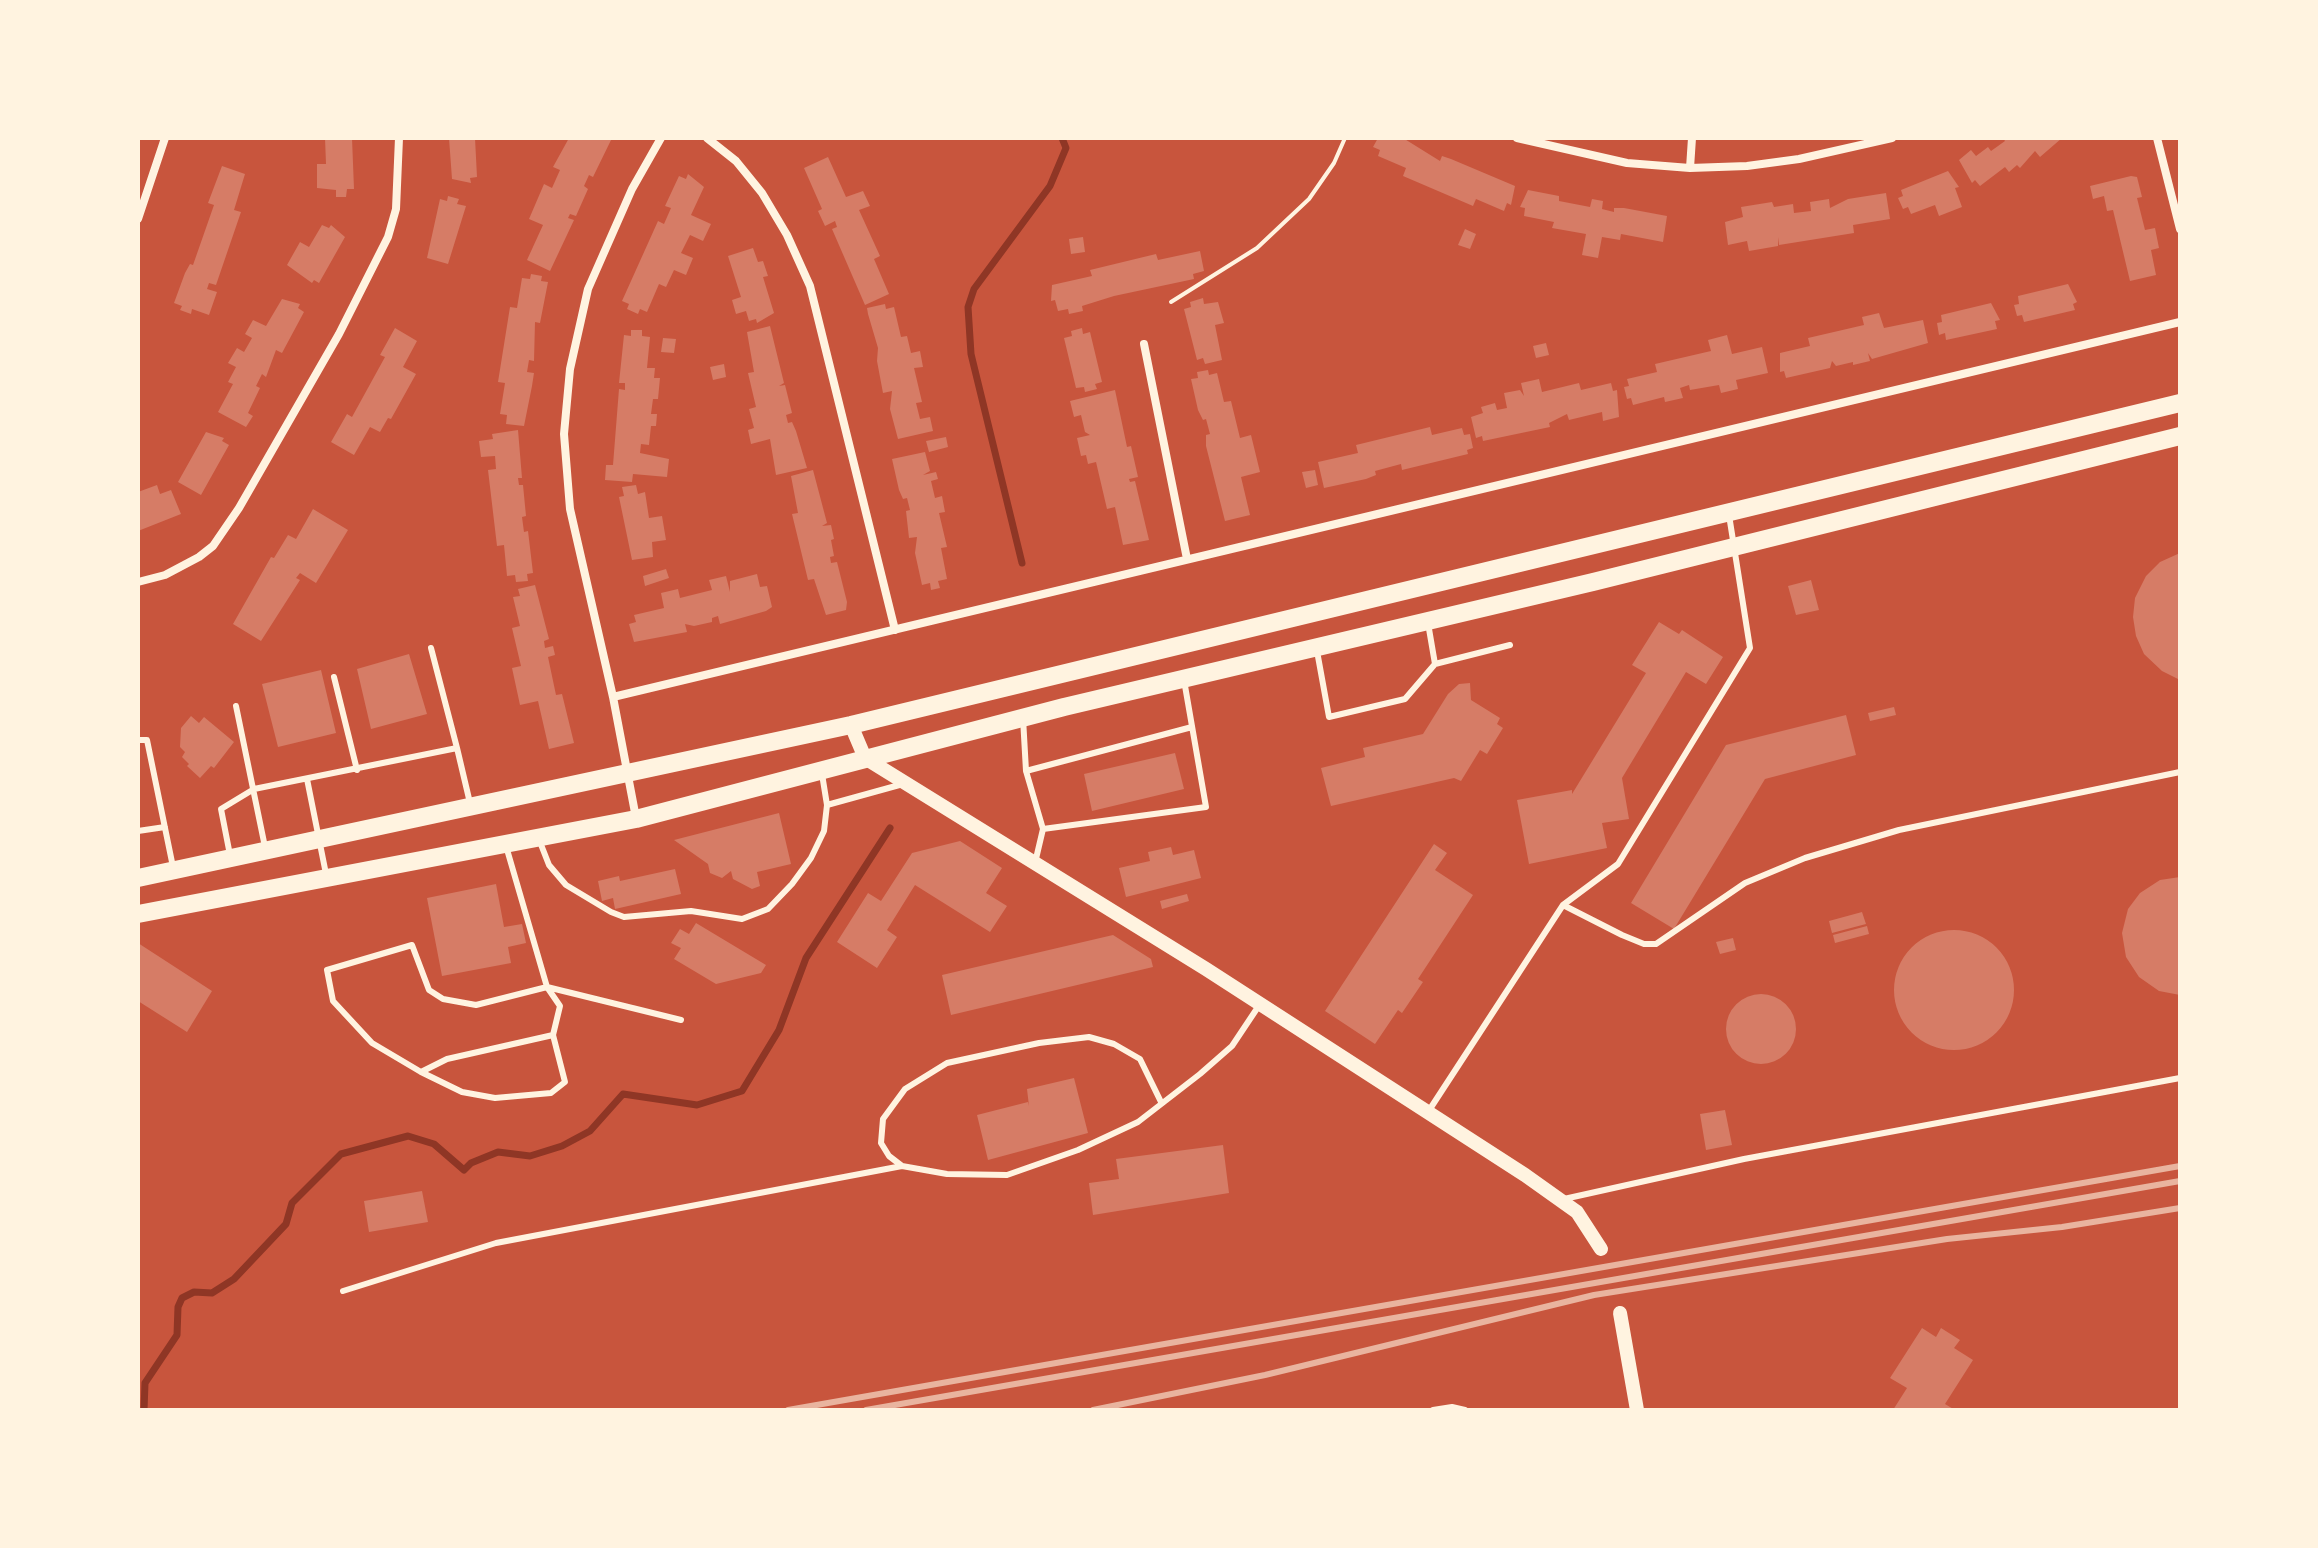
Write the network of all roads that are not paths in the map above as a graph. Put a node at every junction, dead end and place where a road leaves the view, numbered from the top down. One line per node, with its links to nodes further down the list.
1 (165, 138): 10 (street)
2 (399, 138): 19 (street)
3 (661, 138): 28 (street)
4 (707, 138): 21 (street)
5 (1517, 138): 9 (street)
6 (1692, 138): 9 (street)
7 (1892, 138): 9 (street)
8 (2157, 138): 11 (street)
9 (1690, 168)
10 (138, 219)
11 (2180, 229)
12 (2180, 322): 18 (street)
13 (1144, 344): 18 (street)
14 (2180, 403): 16 (main road)
15 (2180, 436): 17 (main road)
16 (1728, 511): 17 (lane); 31 (main road)
17 (1737, 546): 20 (main road); 59 (lane)
18 (1187, 559): 21 (street)
19 (138, 582)
20 (1428, 621): 23 (main road); 25 (lane)
21 (895, 630): 28 (street)
22 (1510, 645): 25 (lane)
23 (1316, 647): 25 (lane); 27 (main road)
24 (431, 648): 34 (lane)
25 (1435, 664)
26 (334, 677): 37 (lane)
27 (1183, 679): 30 (main road); 32 (lane)
28 (613, 697): 40 (street)
29 (236, 706): 43 (lane)
30 (1023, 717): 35 (main road); 38 (lane)
31 (851, 725): 35 (street); 40 (main road)
32 (1192, 727): 38 (lane); 48 (lane)
33 (138, 740): 47 (lane)
34 (457, 748): 37 (lane); 45 (lane)
35 (865, 758): 36 (main road); 42 (street)
36 (822, 769): 44 (lane); 46 (main road)
37 (357, 770): 41 (lane)
38 (1026, 771): 48 (lane)
39 (2180, 772): 59 (lane)
40 (627, 775): 45 (main road); 46 (street)
41 (307, 779): 43 (lane); 51 (lane)
42 (906, 783): 44 (lane); 55 (street)
43 (254, 789): 53 (lane); 54 (lane)
44 (827, 805): 50 (lane)
45 (471, 808): 51 (main road)
46 (636, 819): 50 (main road)
47 (165, 827): 49 (lane); 56 (lane)
48 (1043, 829): 55 (lane)
49 (138, 831)
50 (538, 838): 52 (main road)
51 (319, 840): 53 (main road); 57 (lane)
52 (505, 843): 57 (main road); 61 (lane)
53 (266, 851): 54 (main road)
54 (231, 859): 56 (main road)
55 (1035, 863): 62 (street)
56 (174, 870): 58 (main road)
57 (326, 877): 60 (main road)
58 (138, 878)
59 (1563, 905): 68 (lane)
60 (138, 914)
61 (547, 987): 63 (lane); 64 (lane); 65 (lane)
62 (1260, 1004): 67 (lane); 68 (street)
63 (681, 1020)
64 (553, 1035): 65 (lane); 65 (lane)
65 (421, 1072)
66 (2180, 1078): 70 (lane)
67 (1161, 1102): 69 (lane); 69 (lane)
68 (1428, 1112): 70 (street)
69 (902, 1166): 72 (lane)
70 (1561, 1199): 71 (street)
71 (1601, 1249)
72 (343, 1291)
73 (1620, 1313): 76 (street)
74 (1433, 1410): 75 (lane)
75 (1465, 1410)
76 (1637, 1410)

